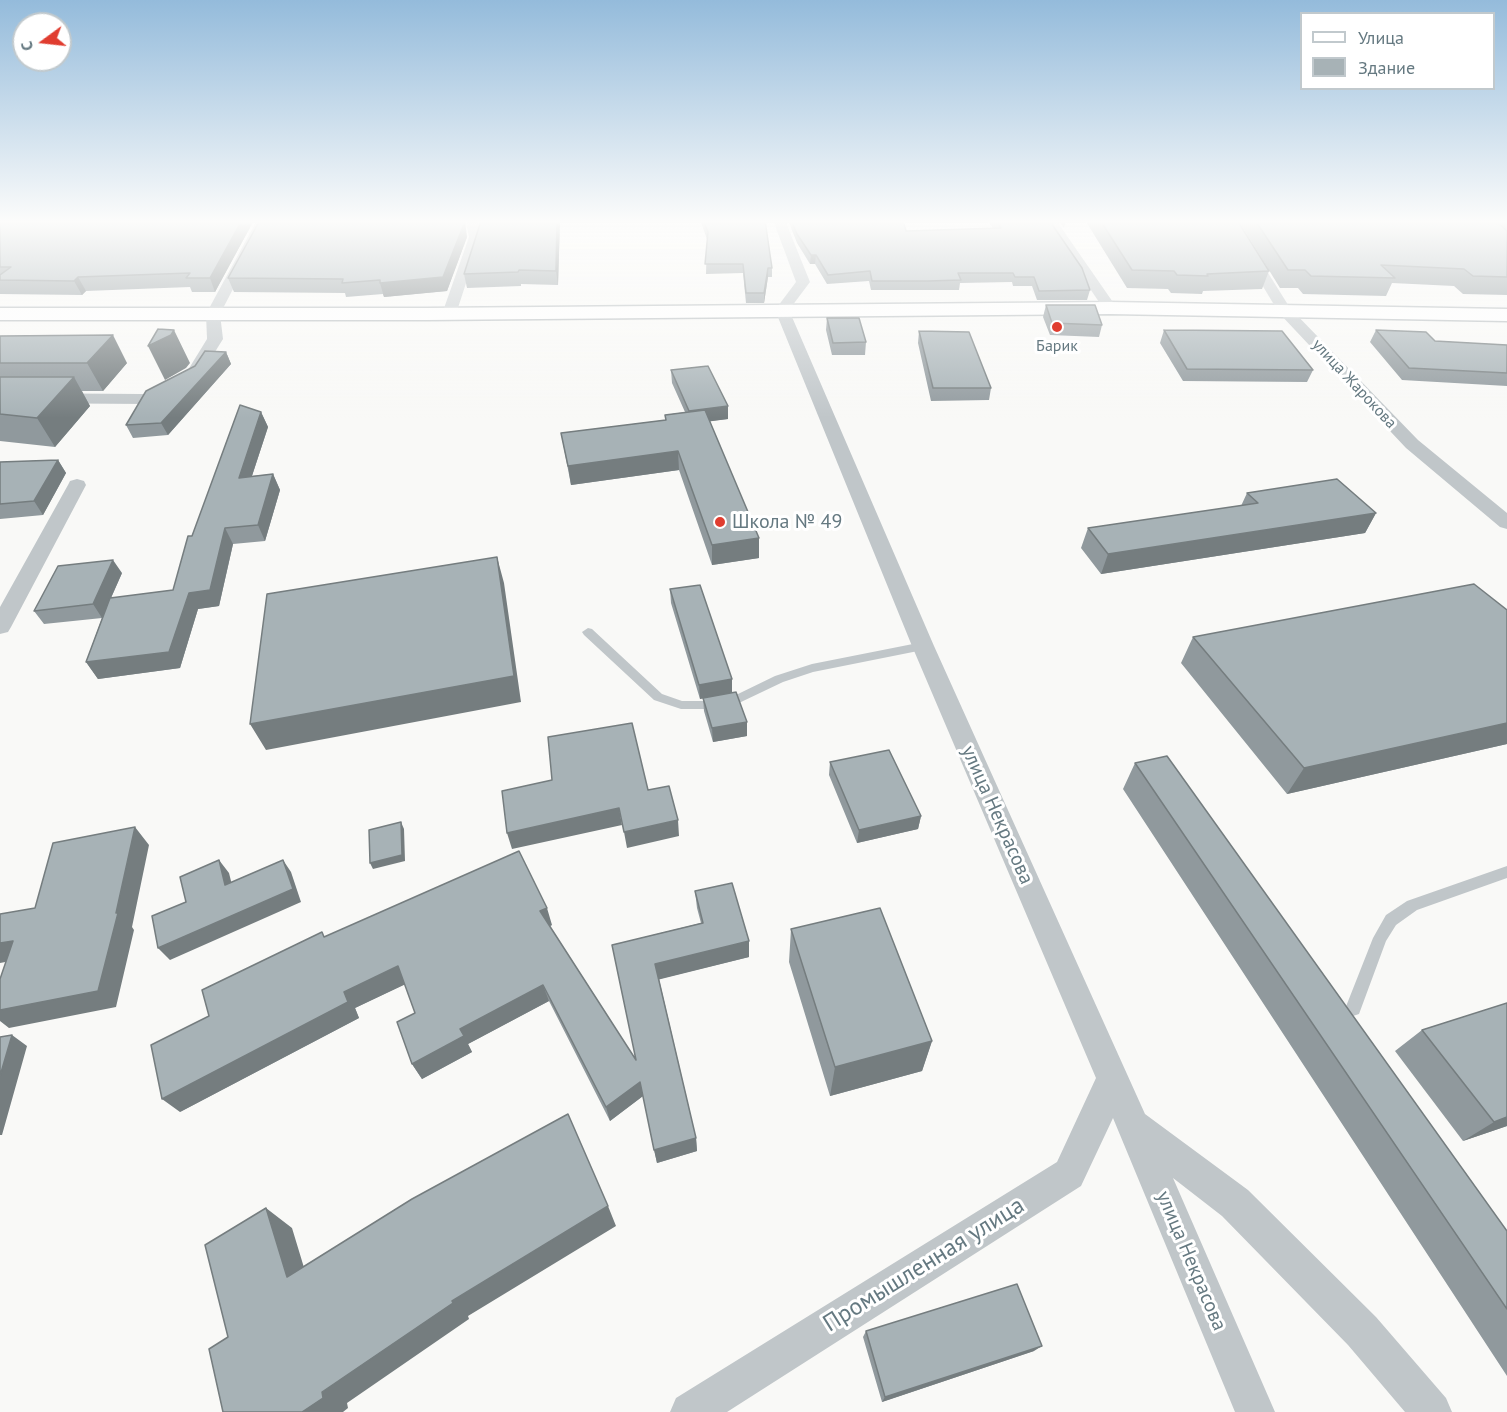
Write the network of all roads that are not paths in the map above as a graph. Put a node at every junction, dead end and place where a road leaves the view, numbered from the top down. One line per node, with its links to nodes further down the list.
1 (228, 286): 10 (street)
2 (458, 286): 11 (street)
3 (800, 286): 7 (street)
4 (1095, 286): 6 (street)
5 (1269, 286): 8 (street, улица Жарокова)
6 (1110, 308): 7 (main road); 8 (main road)
7 (782, 310): 11 (main road); 18 (street, улица Некрасова)
8 (1284, 310): 12 (main road); 15 (street, улица Жарокова)
9 (0, 314): 10 (main road)
10 (213, 314): 11 (main road); 13 (street)
11 (449, 314)
12 (1507, 315)
13 (0, 398)
14 (76, 485): 16 (street)
15 (1507, 523)
16 (0, 627)
17 (588, 632): 18 (lane)
18 (923, 646): 21 (street, улица Некрасова)
19 (1507, 872): 20 (lane)
20 (1353, 1009)
21 (1113, 1079): 22 (street, улица Некрасова); 23 (street, Промышленная улица)
22 (1133, 1125): 24 (street, улица Некрасова); 25 (street)
23 (690, 1412)
24 (1255, 1412)
25 (1432, 1412)

